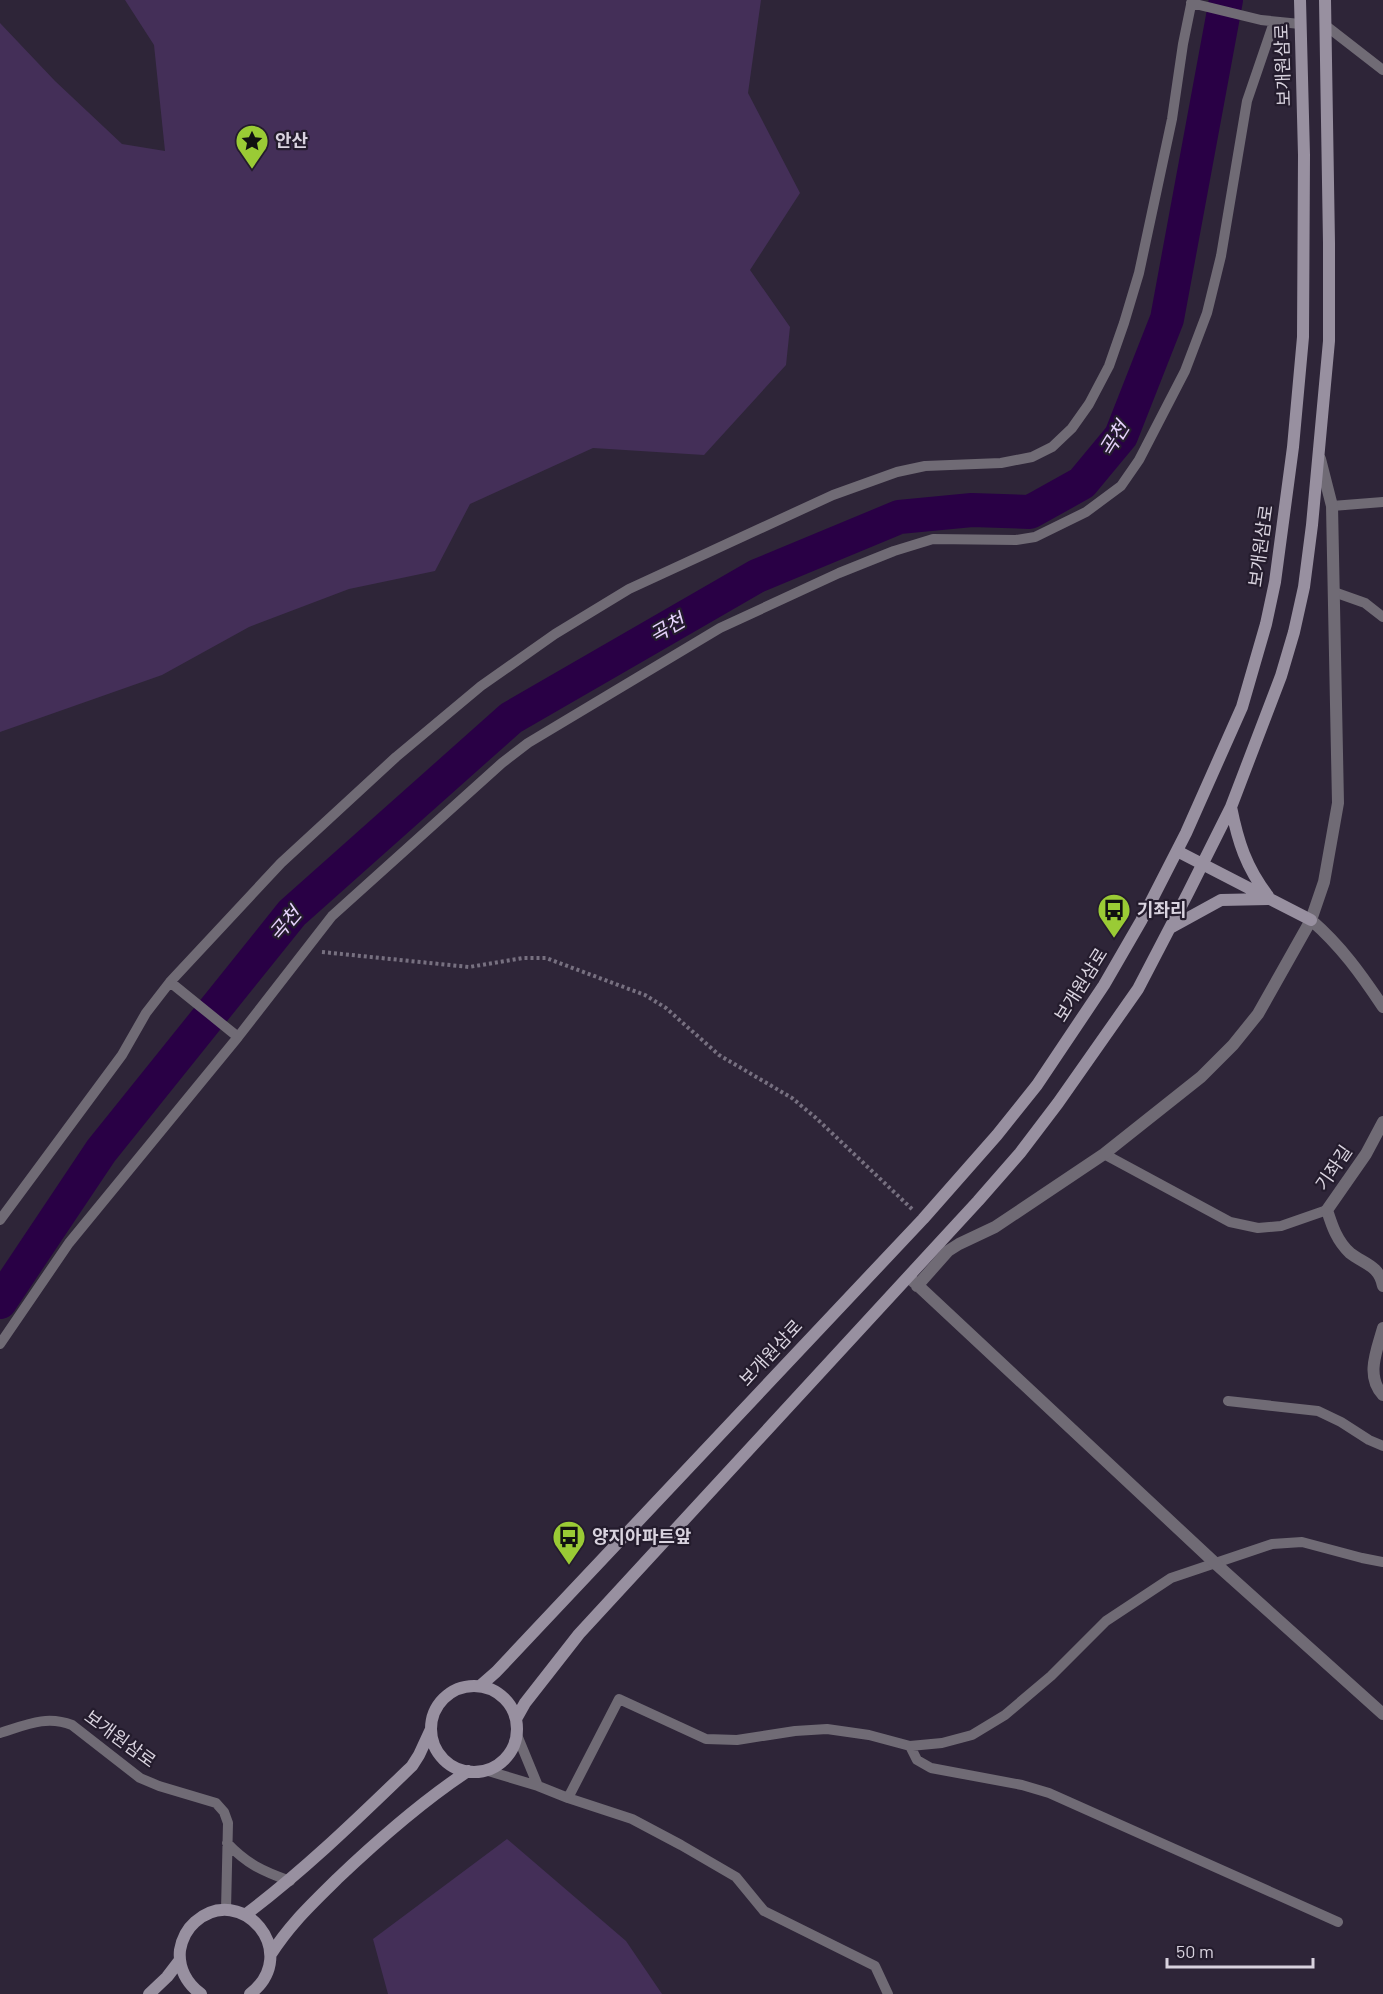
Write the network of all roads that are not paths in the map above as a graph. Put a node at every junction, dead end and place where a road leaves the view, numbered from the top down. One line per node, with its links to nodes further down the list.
1 (1300, 0): 5 (main road, 보개원삼로)
2 (1325, 0): 6 (main road)
3 (1191, 1): 4 (lane); 19 (lane)
4 (1274, 22): 5 (lane); 21 (lane)
5 (1300, 24): 14 (main road, 보개원삼로)
6 (1325, 25): 7 (lane); 8 (main road)
7 (1383, 70)
8 (1320, 459): 10 (street); 13 (main road)
9 (1383, 502): 10 (lane)
10 (1332, 506): 11 (street)
11 (1334, 592): 12 (lane); 17 (street)
12 (1383, 617)
13 (1231, 807): 15 (main road); 16 (main road)
14 (1177, 851): 15 (main road); 35 (main road, 보개원삼로)
15 (1203, 865): 16 (main road); 18 (main road)
16 (1270, 899): 17 (main road); 18 (main road)
17 (1311, 920): 20 (street); 23 (street)
18 (1169, 929): 26 (main road)
19 (170, 982): 21 (lane); 25 (lane)
20 (1383, 1007)
21 (238, 1037): 29 (lane)
22 (1383, 1122): 24 (street, 기좌길)
23 (1104, 1154): 24 (lane); 26 (street)
24 (1327, 1210): 27 (street, 기좌길)
25 (0, 1220)
26 (912, 1281): 34 (street); 37 (main road)
27 (1383, 1286)
28 (1383, 1328): 30 (street)
29 (0, 1344)
30 (1383, 1395)
31 (1228, 1401): 32 (lane)
32 (1383, 1446)
33 (1383, 1562): 34 (lane)
34 (1216, 1564): 36 (street); 41 (lane)
35 (480, 1686): 37 (main road); 38 (main road, 보개원삼로)
36 (1383, 1714)
37 (516, 1719): 40 (main road)
38 (431, 1729): 43 (main road); 47 (main road, 보개원삼로)
39 (0, 1733): 46 (lane, 보개원삼로)
40 (517, 1735): 42 (main road); 44 (lane)
41 (910, 1746): 45 (lane); 50 (lane)
42 (484, 1770): 43 (main road); 44 (lane)
43 (468, 1771): 51 (main road)
44 (538, 1786): 45 (lane)
45 (568, 1798): 56 (lane)
46 (227, 1843): 47 (lane); 48 (lane, 보개원삼로)
47 (290, 1881): 49 (main road, 보개원삼로)
48 (226, 1910): 49 (main road); 52 (main road)
49 (245, 1915): 51 (main road)
50 (1338, 1922)
51 (271, 1954): 55 (main road)
52 (180, 1960): 53 (main road); 54 (main road)
53 (149, 1994)
54 (201, 1994)
55 (250, 1994)
56 (888, 1994)

